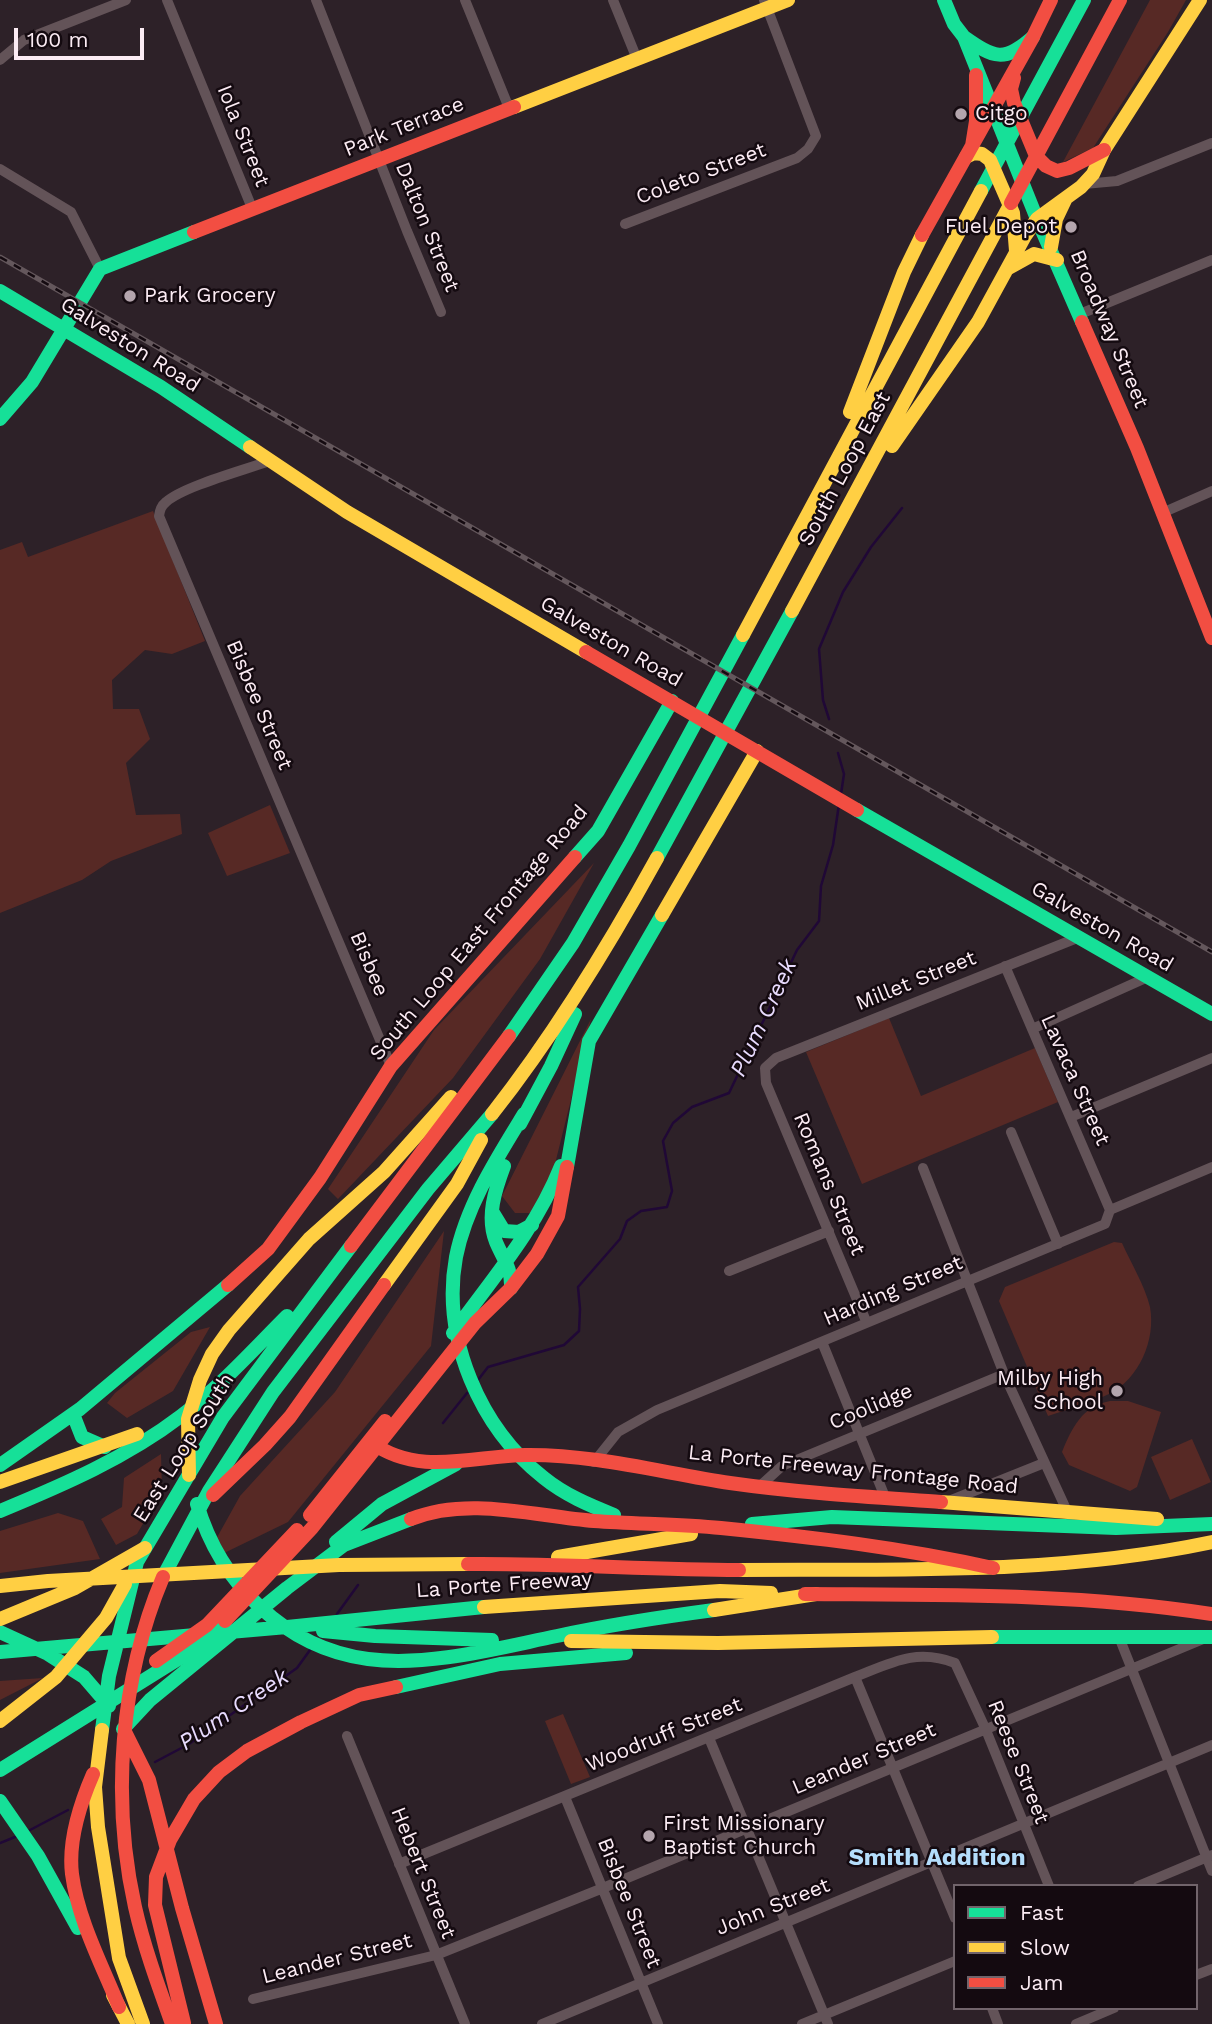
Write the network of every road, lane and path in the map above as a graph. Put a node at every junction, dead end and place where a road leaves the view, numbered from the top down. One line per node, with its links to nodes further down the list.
1 (126, 0): 17 (street)
2 (167, 0): 30 (street, Iola Street)
3 (316, 0): 25 (street, Dalton Street)
4 (465, 0): 20 (street)
5 (613, 0): 16 (street)
6 (788, 0): 13 (main road, Park Terrace)
7 (944, 0): 14 (main road, Broadway Street)
8 (957, 0): 14 (main road, Broadway Street)
9 (1051, 0): 15 (main road)
10 (1084, 0): 43 (main road, South Loop East)
11 (1121, 0): 44 (main road, South Loop East)
12 (1200, 0): 24 (main road)
13 (766, 4): 16 (main road, Park Terrace); 32 (street, Coleto Street)
14 (964, 37): 15 (main road); 18 (main road, Broadway Street)
15 (1033, 37): 19 (main road)
16 (637, 59): 20 (main road, Park Terrace)
17 (0, 60)
18 (976, 66): 21 (main road, Broadway Street); 23 (main road)
19 (1017, 67): 21 (main road); 24 (main road)
20 (509, 108): 25 (main road, Park Terrace)
21 (994, 108): 23 (main road); 31 (main road, Broadway Street)
22 (1212, 144): 27 (street)
23 (969, 152): 33 (main road); 43 (main road)
24 (1102, 155): 27 (street); 28 (main road)
25 (380, 160): 30 (main road, Park Terrace); 39 (street, Dalton Street)
26 (0, 169): 36 (street)
27 (1110, 183): 28 (street)
28 (1084, 184): 29 (main road)
29 (1066, 198): 31 (main road); 34 (main road)
30 (252, 208): 36 (main road, Park Terrace)
31 (1037, 219): 33 (main road); 34 (main road, Broadway Street)
32 (625, 224)
33 (1016, 252): 37 (main road)
34 (1054, 253): 37 (main road); 40 (main road, Broadway Street)
35 (1212, 260): 40 (street)
36 (100, 269): 41 (main road)
37 (1007, 269): 44 (main road)
38 (0, 291): 41 (main road, Galveston Road)
39 (441, 312)
40 (1080, 314): 47 (main road, Broadway Street)
41 (64, 328): 42 (main road); 45 (main road, Galveston Road)
42 (0, 419)
43 (843, 440): 54 (main road, South Loop East)
44 (878, 459): 55 (main road, South Loop East)
45 (270, 461): 50 (main road, Galveston Road); 52 (street, Bisbee Street)
46 (1212, 491): 47 (street)
47 (1162, 513): 48 (main road, Broadway Street)
48 (1208, 612): 49 (main road, Broadway Street)
49 (1212, 638)
50 (672, 701): 51 (main road, Galveston Road); 63 (main road, South Loop East Frontage Road)
51 (757, 751): 53 (main road, Galveston Road); 68 (main road)
52 (327, 915): 63 (street, Bisbee)
53 (1077, 938): 56 (street, Millet Street); 57 (main road, Galveston Road)
54 (573, 943): 60 (main road, East Loop South)
55 (600, 955): 64 (main road, East Loop South); 65 (main road)
56 (1004, 966): 59 (street, Lavaca Street); 62 (street, Millet Street)
57 (1148, 977): 58 (main road, Galveston Road); 59 (street)
58 (1212, 1014)
59 (1032, 1029): 66 (street, Lavaca Street)
60 (506, 1041): 77 (main road, East Loop South); 109 (main road)
61 (1212, 1058): 66 (street)
62 (770, 1063): 74 (street, Romans Street)
63 (391, 1066): 85 (main road, South Loop East Frontage Road)
64 (505, 1096): 111 (main road); 153 (main road, East Loop South)
65 (523, 1114): 72 (main road); 101 (main road)
66 (1071, 1117): 71 (street, Lavaca Street)
67 (1011, 1132): 75 (street)
68 (572, 1134): 73 (main road); 80 (main road)
69 (1212, 1167): 71 (street, Harding Street)
70 (923, 1168): 79 (street)
71 (1110, 1210): 75 (street, Harding Street)
72 (492, 1211): 73 (main road); 76 (main road)
73 (532, 1225): 76 (main road)
74 (829, 1231): 78 (street); 81 (street, Romans Street)
75 (1058, 1244): 79 (street, Harding Street)
76 (506, 1260): 80 (main road); 88 (main road)
77 (335, 1268): 86 (main road); 104 (main road, East Loop South)
78 (729, 1271)
79 (968, 1281): 81 (street, Harding Street); 83 (street)
80 (510, 1288): 84 (main road)
81 (866, 1321): 82 (street, Harding Street)
82 (822, 1342): 87 (street); 91 (street, Harding Street)
83 (1004, 1374): 87 (street, Coolidge); 92 (street)
84 (409, 1407): 88 (main road); 90 (main road)
85 (73, 1414): 89 (main road); 94 (main road, South Loop East Frontage Road)
86 (180, 1416): 89 (main road); 99 (main road)
87 (859, 1432): 96 (street, Coolidge); 97 (street)
88 (373, 1444): 90 (main road, La Porte Freeway Frontage Road); 122 (main road)
89 (105, 1447): 95 (main road)
90 (412, 1461): 93 (main road, La Porte Freeway Frontage Road)
91 (594, 1462): 93 (main road, La Porte Freeway Frontage Road); 96 (main road, La Porte Freeway Frontage Road)
92 (1044, 1463): 98 (street); 100 (street)
93 (456, 1464): 108 (main road)
94 (0, 1465)
95 (0, 1482)
96 (759, 1486): 97 (main road, La Porte Freeway Frontage Road)
97 (885, 1497): 98 (main road, La Porte Freeway Frontage Road)
98 (948, 1502): 100 (main road, La Porte Freeway Frontage Road)
99 (0, 1511)
100 (1067, 1511): 102 (main road, La Porte Freeway Frontage Road)
101 (662, 1524): 106 (main road); 108 (main road)
102 (1212, 1524): 105 (main road)
103 (1212, 1542): 106 (main road, La Porte Freeway)
104 (137, 1562): 121 (main road); 152 (main road, East Loop South)
105 (522, 1563): 106 (main road, La Porte Freeway); 107 (main road, La Porte Freeway)
106 (993, 1568)
107 (0, 1586)
108 (287, 1588): 142 (main road)
109 (816, 1594): 110 (main road, La Porte Freeway); 112 (main road, La Porte Freeway)
110 (1212, 1614)
111 (0, 1619)
112 (287, 1627): 116 (main road); 117 (main road, La Porte Freeway)
113 (0, 1632): 155 (main road)
114 (1119, 1637): 115 (main road); 116 (main road); 119 (street)
115 (1210, 1637): 119 (street, Leander Street)
116 (718, 1643): 154 (main road)
117 (1, 1652)
118 (946, 1659): 120 (street, Woodruff Street); 123 (street, Reese Street)
119 (1131, 1669): 123 (street, Leander Street); 128 (street)
120 (855, 1677): 125 (street, Woodruff Street); 129 (street)
121 (0, 1721)
122 (66, 1724): 127 (main road); 130 (main road)
123 (986, 1730): 129 (street, Leander Street); 133 (street, Reese Street)
124 (347, 1736): 137 (street, Hebert Street)
125 (709, 1738): 131 (street, Woodruff Street); 134 (street)
126 (1212, 1745): 128 (street, John Street)
127 (0, 1760)
128 (1168, 1763): 133 (street, John Street); 135 (street)
129 (893, 1768): 134 (street, Leander Street); 136 (street)
130 (0, 1770)
131 (565, 1797): 137 (street, Woodruff Street); 141 (street, Bisbee Street)
132 (0, 1801): 142 (main road)
133 (1023, 1824): 136 (street, John Street); 139 (street, Reese Street)
134 (748, 1828): 141 (street, Leander Street); 144 (street)
135 (1209, 1856): 138 (street); 140 (street)
136 (932, 1862): 143 (street); 144 (street, John Street)
137 (399, 1864): 145 (street, Hebert Street)
138 (1212, 1871)
139 (1048, 1884)
140 (1143, 1884)
141 (603, 1888): 145 (street, Leander Street); 147 (street, Bisbee Street)
142 (72, 1902): 151 (main road)
143 (953, 1913)
144 (786, 1923): 147 (street, John Street); 150 (street)
145 (436, 1955): 148 (street, Leander Street); 156 (street, Hebert Street)
146 (953, 1962): 150 (street)
147 (641, 1982): 157 (street, John Street); 158 (street, Bisbee Street)
148 (253, 1999)
149 (1099, 2011): 160 (street)
150 (826, 2019): 159 (street)
151 (128, 2024)
152 (144, 2024)
153 (172, 2024)
154 (184, 2024)
155 (216, 2024)
156 (466, 2024)
157 (542, 2024)
158 (658, 2024)
159 (802, 2024)
160 (1076, 2024)

